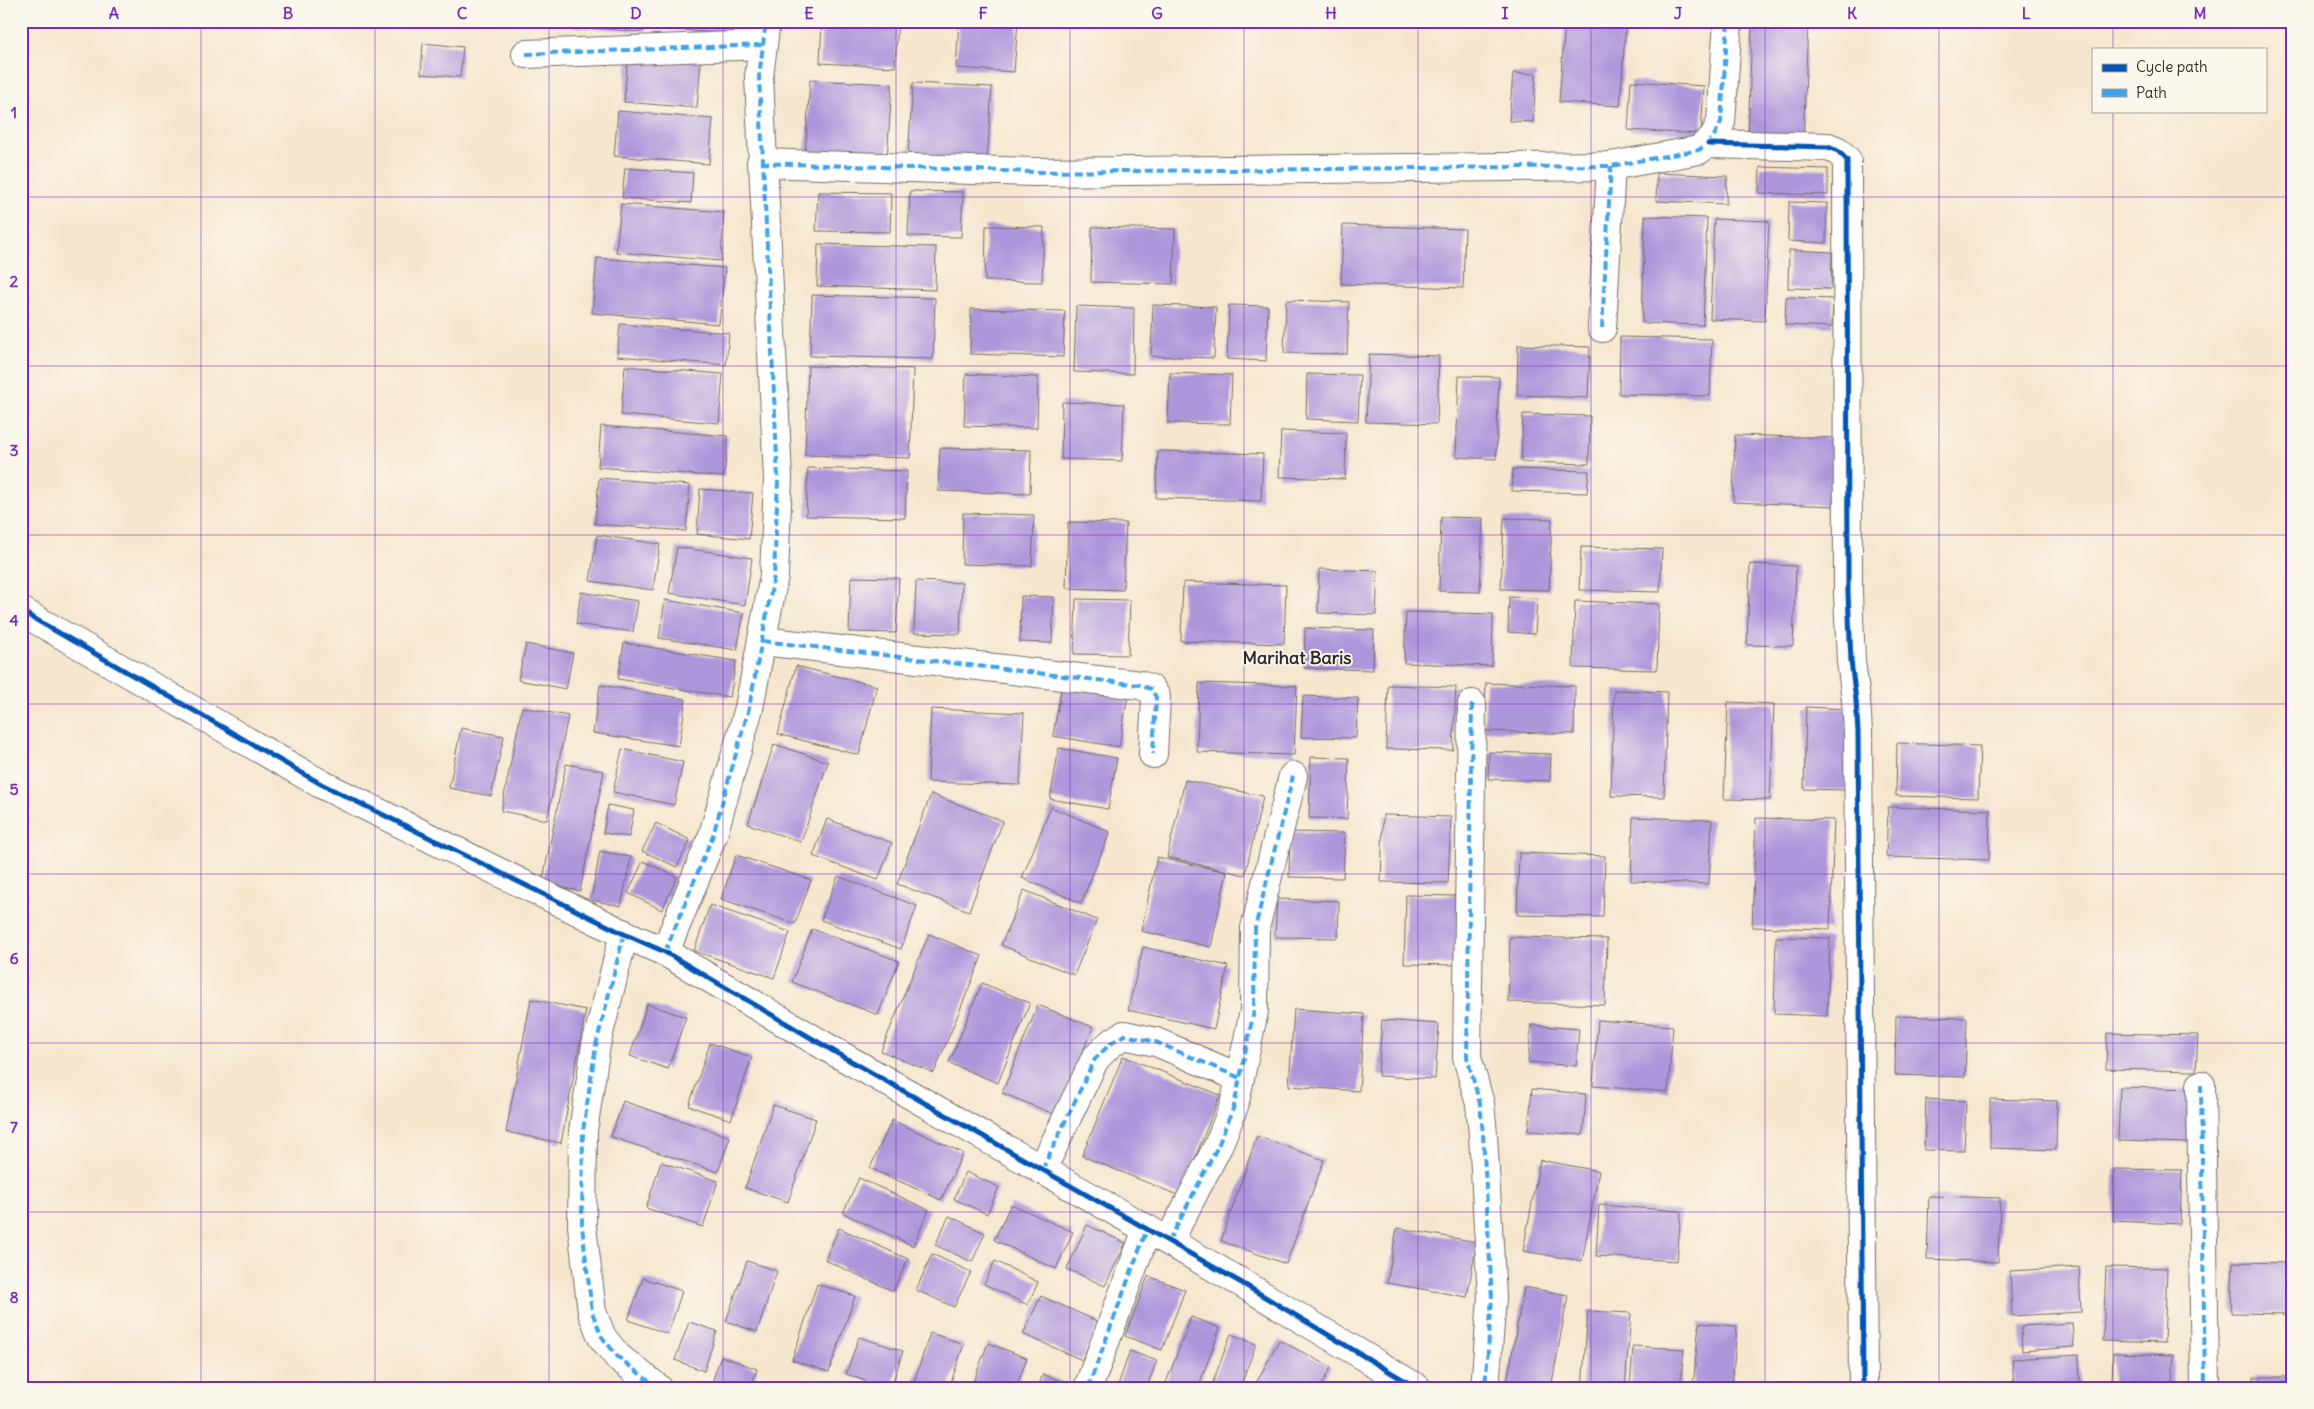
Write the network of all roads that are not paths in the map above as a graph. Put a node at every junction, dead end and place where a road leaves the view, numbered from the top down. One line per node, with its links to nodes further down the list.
1 (1728, 21): 4 (street)
2 (764, 33): 3 (street); 5 (street)
3 (526, 54)
4 (1708, 144): 6 (street); 23 (street)
5 (762, 163): 6 (street); 9 (street)
6 (1611, 166): 7 (street)
7 (1602, 328)
8 (21, 611): 13 (street)
9 (763, 641): 11 (street); 14 (street)
10 (1472, 704): 22 (street)
11 (1152, 754)
12 (1293, 776): 15 (street)
13 (624, 934): 14 (street); 19 (street)
14 (665, 952): 17 (street)
15 (1240, 1078): 17 (street); 18 (street)
16 (2201, 1085): 24 (street)
17 (1042, 1170): 18 (street)
18 (1158, 1235): 20 (street); 21 (street)
19 (658, 1388)
20 (1088, 1388)
21 (1417, 1388)
22 (1485, 1388)
23 (1864, 1388)
24 (2205, 1388)

